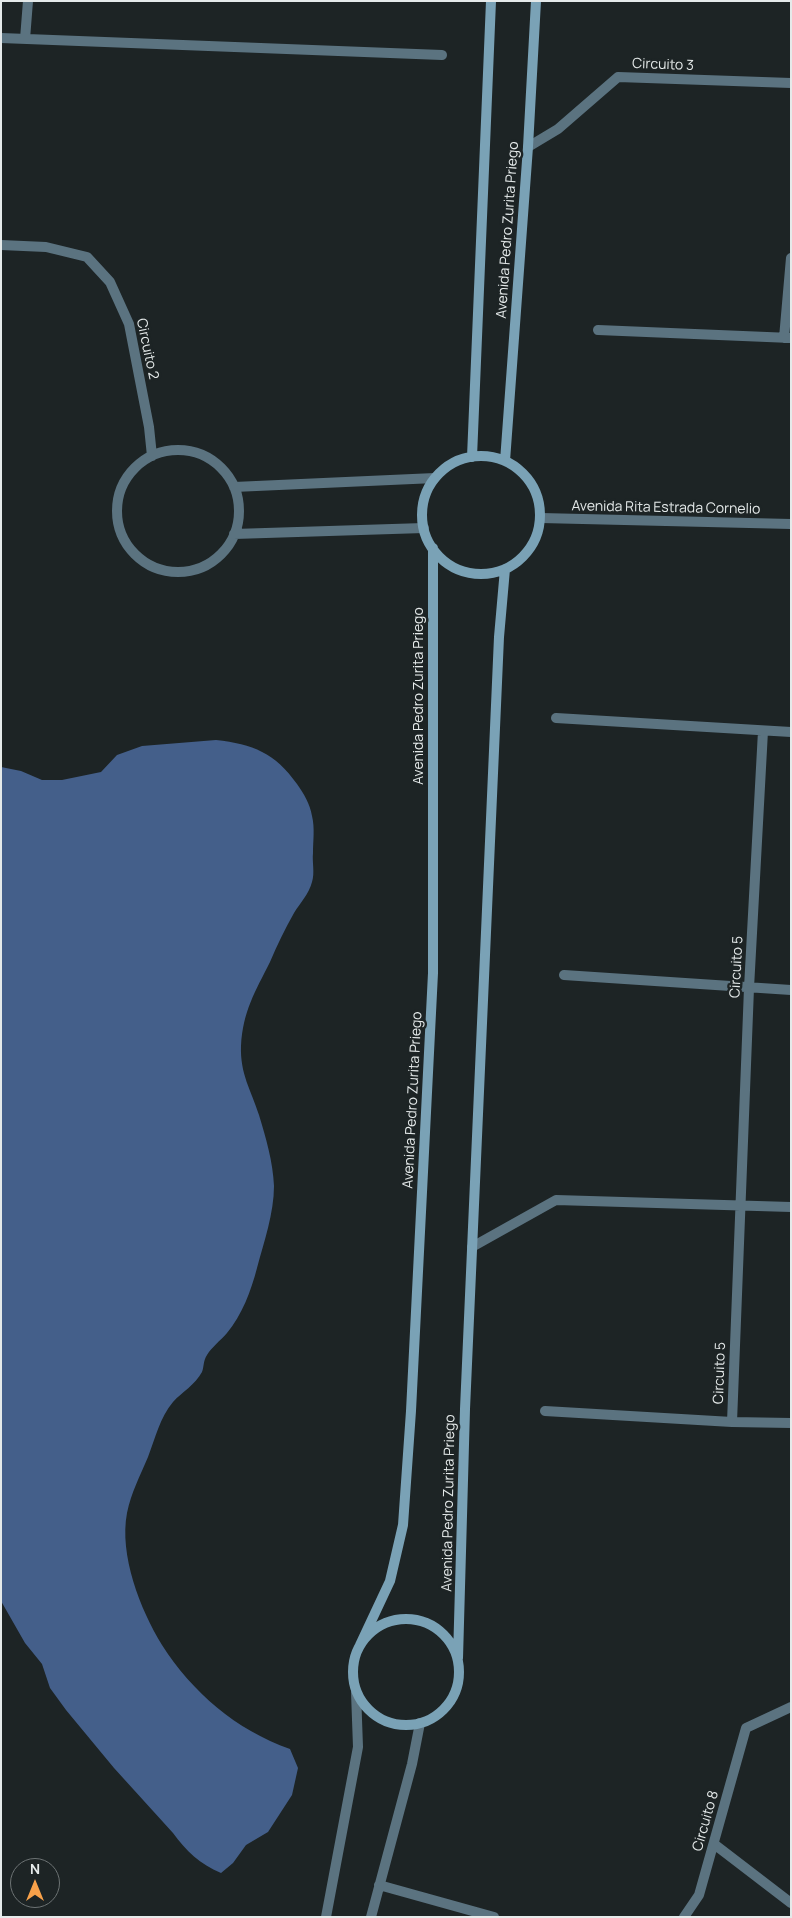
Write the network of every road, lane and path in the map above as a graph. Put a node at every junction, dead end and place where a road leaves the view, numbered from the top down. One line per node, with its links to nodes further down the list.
1 (28, 1): 5 (street)
2 (491, 1): 14 (street, Avenida Pedro Zurita Priego)
3 (536, 1): 8 (street, Avenida Pedro Zurita Priego)
4 (1, 38): 5 (street)
5 (25, 39): 6 (street)
6 (442, 55)
7 (791, 83): 8 (street, Circuito 3)
8 (528, 147): 15 (street, Avenida Pedro Zurita Priego)
9 (1, 245): 13 (street, Circuito 2)
10 (791, 258): 12 (street)
11 (598, 330): 12 (street)
12 (787, 338)
13 (152, 456): 17 (street); 21 (street)
14 (472, 457): 15 (street, Avenida Pedro Zurita Priego); 16 (street, Avenida Pedro Zurita Priego)
15 (505, 461): 18 (street, Avenida Pedro Zurita Priego)
16 (435, 478): 17 (street); 20 (street, Avenida Pedro Zurita Priego)
17 (234, 487): 21 (street)
18 (541, 518): 19 (street, Avenida Rita Estrada Cornelio); 23 (street, Avenida Pedro Zurita Priego)
19 (791, 524)
20 (424, 528): 21 (street); 22 (street, Avenida Pedro Zurita Priego)
21 (234, 534)
22 (433, 548): 23 (street, Avenida Pedro Zurita Priego); 36 (street, Avenida Pedro Zurita Priego)
23 (504, 569): 32 (street, Avenida Pedro Zurita Priego)
24 (556, 718): 25 (street)
25 (763, 731): 26 (street); 28 (street, Circuito 5)
26 (791, 732)
27 (564, 975): 28 (street)
28 (750, 988): 29 (street); 30 (street, Circuito 5)
29 (791, 990)
30 (741, 1205): 31 (street); 32 (street); 34 (street, Circuito 5)
31 (791, 1207)
32 (472, 1247): 37 (street, Avenida Pedro Zurita Priego)
33 (545, 1411): 34 (street)
34 (732, 1422): 35 (street)
35 (791, 1424)
36 (360, 1645): 37 (street, Avenida Pedro Zurita Priego); 38 (street, Avenida Pedro Zurita Priego)
37 (458, 1658): 40 (street, Avenida Pedro Zurita Priego)
38 (356, 1692): 40 (street, Avenida Pedro Zurita Priego); 44 (street, Avenida Pedro Zurita Priego)
39 (791, 1707): 41 (street, Circuito 8)
40 (420, 1724): 42 (street)
41 (714, 1844): 43 (street); 47 (street, Circuito 8)
42 (379, 1885): 45 (street); 46 (street)
43 (791, 1902)
44 (326, 1917)
45 (370, 1917)
46 (494, 1917)
47 (684, 1917)

